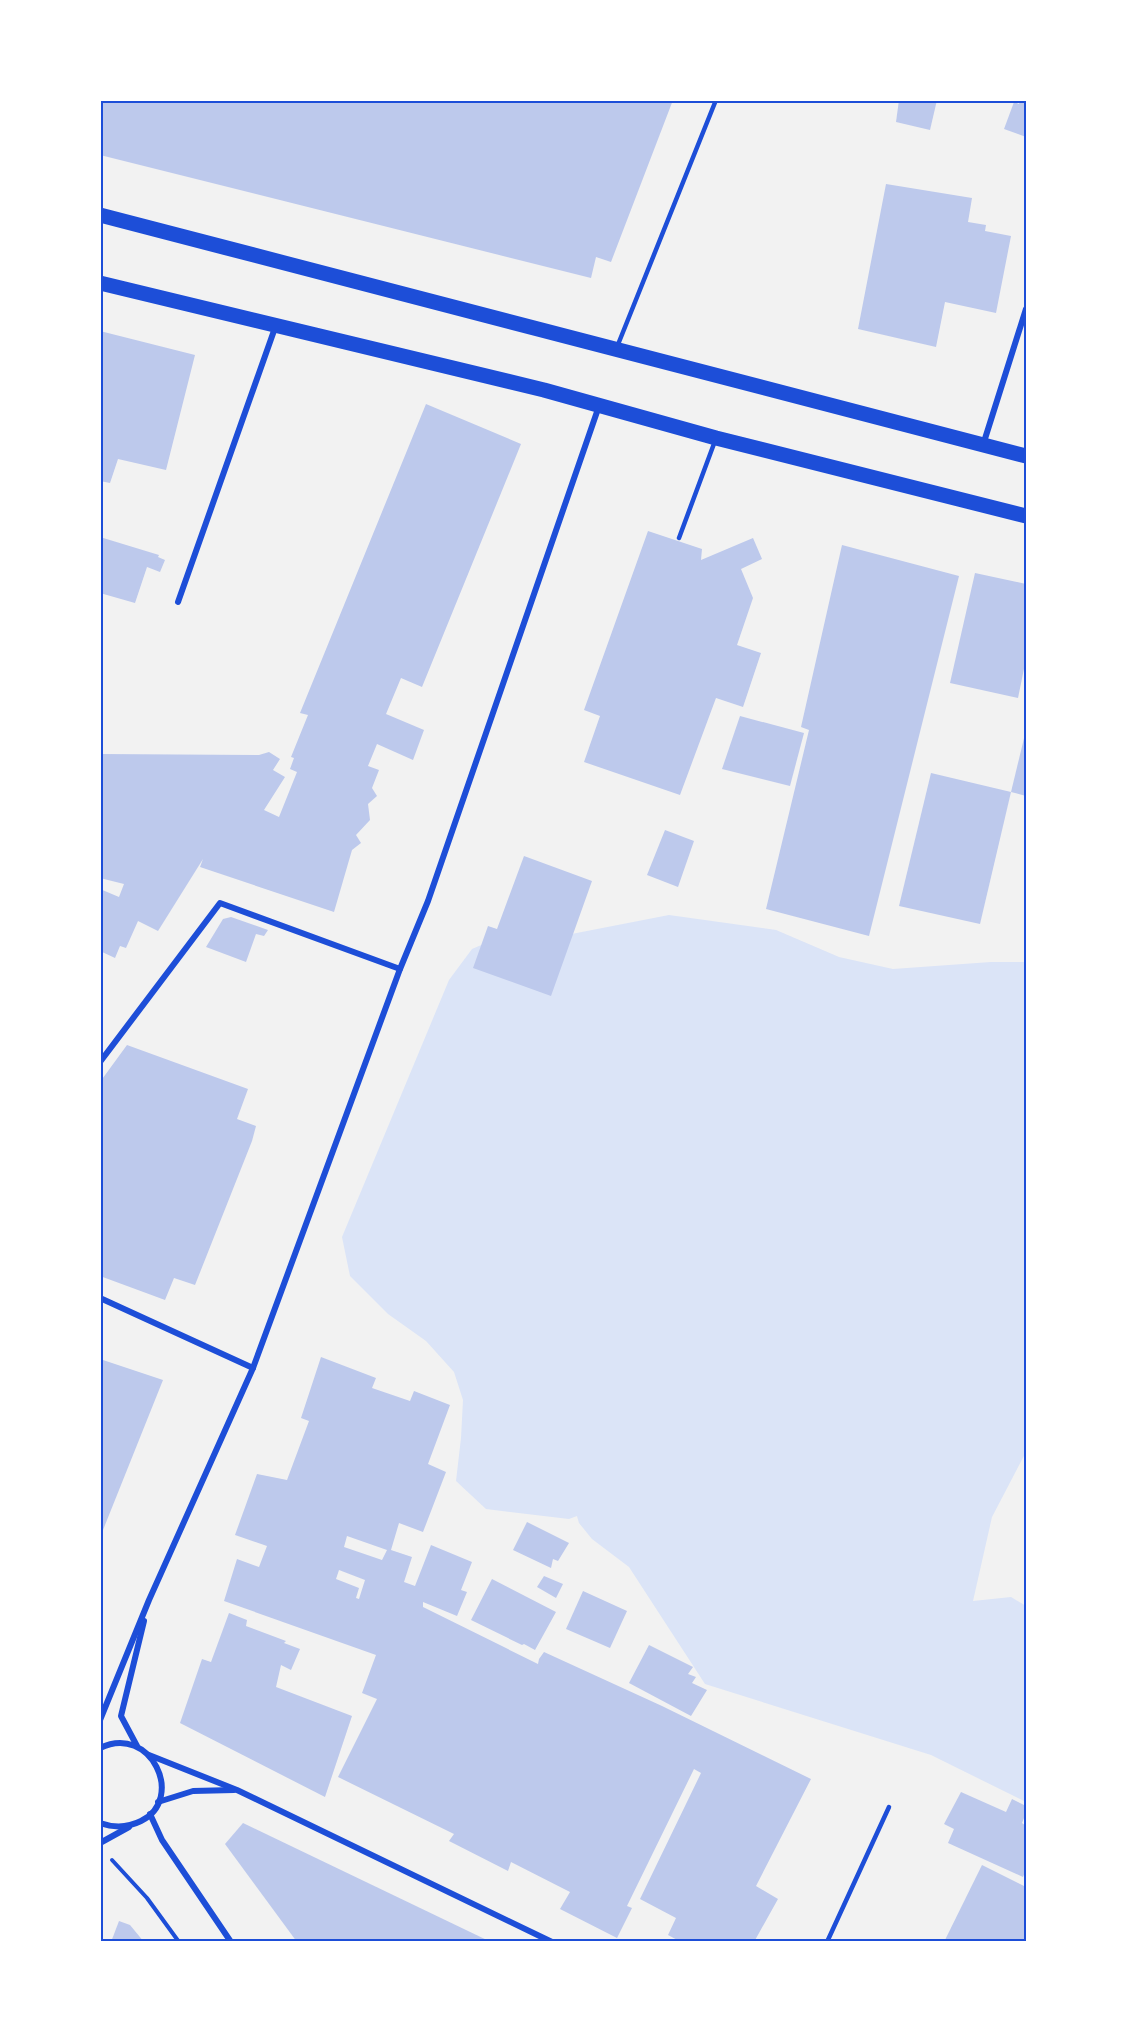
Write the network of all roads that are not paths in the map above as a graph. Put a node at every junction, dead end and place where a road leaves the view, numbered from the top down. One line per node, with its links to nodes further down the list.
1 (716, 100): 6 (lane)
2 (100, 215): 6 (main road)
3 (100, 284): 5 (main road)
4 (1026, 309): 9 (street)
5 (276, 325): 7 (main road); 13 (street)
6 (616, 350): 9 (main road)
7 (599, 405): 8 (main road); 14 (street)
8 (716, 438): 11 (main road); 12 (lane)
9 (983, 446): 10 (main road)
10 (1026, 456)
11 (1026, 516)
12 (679, 538)
13 (178, 602)
14 (400, 969): 15 (street); 17 (street)
15 (100, 1062)
16 (100, 1298): 17 (street)
17 (253, 1368): 18 (street)
18 (149, 1600): 19 (street); 20 (street)
19 (100, 1720)
20 (137, 1746): 21 (street); 22 (street)
21 (100, 1748)
22 (149, 1755): 23 (street); 24 (street)
23 (237, 1790): 24 (street); 31 (street)
24 (158, 1802): 26 (street)
25 (889, 1807): 32 (lane)
26 (150, 1814): 28 (street); 30 (street)
27 (100, 1823): 28 (street)
28 (131, 1826): 29 (street)
29 (100, 1843)
30 (231, 1941)
31 (552, 1941)
32 (827, 1941)

